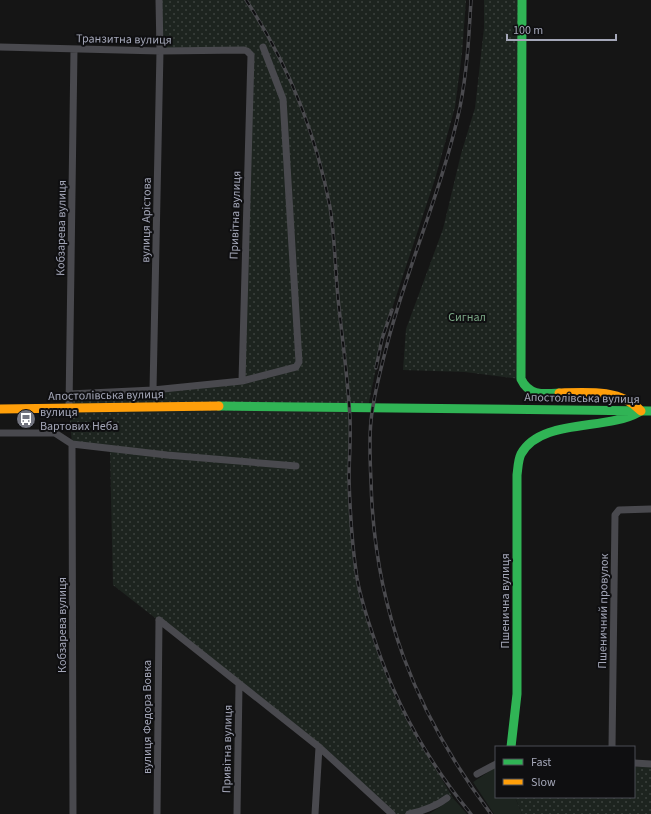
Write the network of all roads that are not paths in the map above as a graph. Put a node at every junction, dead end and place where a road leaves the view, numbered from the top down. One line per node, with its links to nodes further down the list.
1 (159, 0): 6 (street, вулиця Арістова)
2 (522, 0): 13 (street)
3 (0, 47): 5 (street, Транзитна вулиця)
4 (263, 47): 8 (street)
5 (74, 49): 6 (street, Транзитна вулиця); 10 (street, Кобзарева вулиця)
6 (160, 51): 7 (street, Транзитна вулиця); 9 (street, вулиця Арістова)
7 (248, 51): 8 (street, Привітна вулиця)
8 (242, 381): 9 (street)
9 (153, 390): 10 (street)
10 (69, 394): 11 (street, Кобзарева вулиця)
11 (69, 408): 12 (street, Апостолівська вулиця); 13 (street, Апостолівська вулиця)
12 (4, 409)
13 (641, 411): 14 (street, Апостолівська вулиця); 21 (street, Пшенична вулиця)
14 (651, 411)
15 (0, 434): 16 (street)
16 (69, 441): 17 (street); 28 (street, Кобзарева вулиця)
17 (296, 466)
18 (651, 509): 22 (street, Пшеничний провулок)
19 (239, 685): 20 (street); 29 (street, вулиця Федора Вовка); 30 (street, Привітна вулиця)
20 (319, 746): 31 (street); 32 (street)
21 (511, 746)
22 (612, 746)
23 (635, 763): 24 (street)
24 (651, 764)
25 (495, 765): 26 (street)
26 (477, 774)
27 (447, 798): 33 (street)
28 (73, 814)
29 (158, 814)
30 (237, 814)
31 (315, 814)
32 (392, 814)
33 (408, 814)

